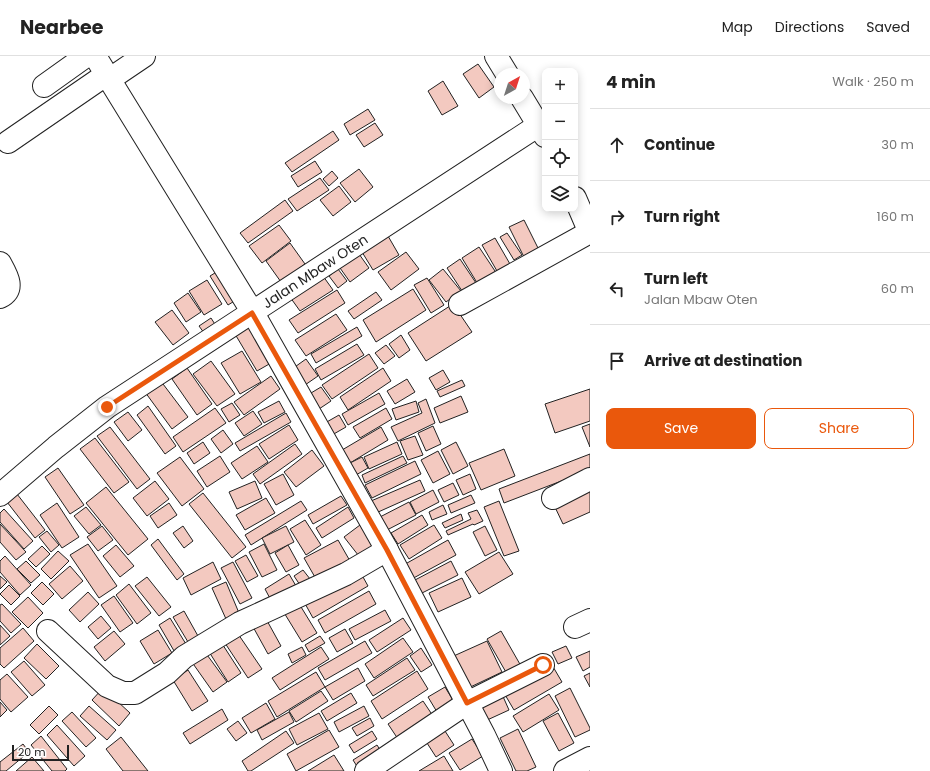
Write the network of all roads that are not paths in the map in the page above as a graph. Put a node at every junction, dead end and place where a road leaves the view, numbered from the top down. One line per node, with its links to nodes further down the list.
1 (86, 56): 7 (street)
2 (95, 56): 6 (street)
3 (144, 56): 6 (street)
4 (496, 56): 5 (street)
5 (504, 68)
6 (108, 77): 10 (street); 16 (street)
7 (44, 86)
8 (526, 104): 9 (street)
9 (542, 130): 16 (street, Jalan Mbaw Oten)
10 (8, 142)
11 (578, 205): 12 (street)
12 (590, 232): 15 (street)
13 (0, 263): 14 (street)
14 (0, 297)
15 (460, 304)
16 (252, 313): 18 (street, Jalan Mbaw Oten); 20 (street)
17 (590, 479): 19 (street)
18 (0, 495)
19 (554, 498)
20 (387, 550): 21 (street); 23 (street)
21 (48, 631)
22 (543, 665): 23 (street)
23 (467, 703): 25 (street); 26 (street)
24 (590, 758): 27 (street)
25 (366, 771)
26 (501, 771)
27 (565, 771)

